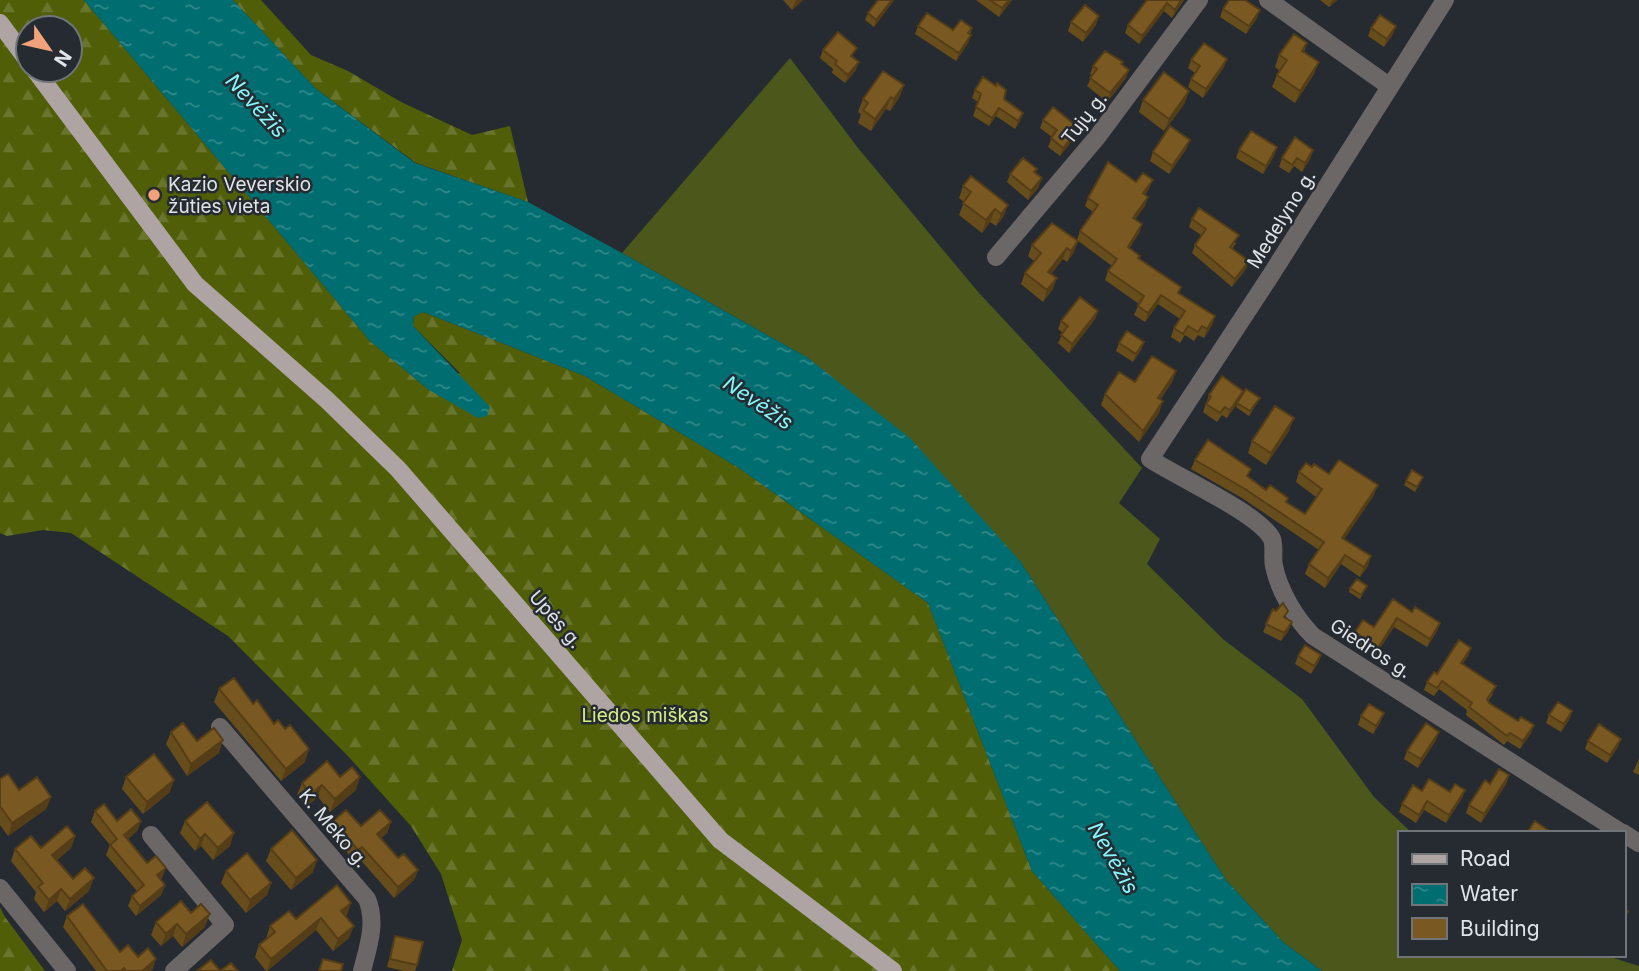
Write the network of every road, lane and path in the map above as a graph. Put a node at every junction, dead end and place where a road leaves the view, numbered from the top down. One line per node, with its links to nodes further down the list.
1 (1199, 0): 8 (street, Tujų g.)
2 (1268, 0): 7 (street)
3 (1445, 0): 7 (street, Medelyno g.)
4 (0, 23): 5 (main road)
5 (14, 42)
6 (45, 84): 17 (main road, Upės g.)
7 (1388, 86): 9 (street, Medelyno g.)
8 (996, 257)
9 (1150, 459): 11 (street, Giedros g.)
10 (220, 727): 16 (street, K. Meko g.)
11 (1620, 831)
12 (151, 835): 15 (street)
13 (0, 888): 14 (street)
14 (67, 971)
15 (174, 971)
16 (362, 971)
17 (893, 971)

